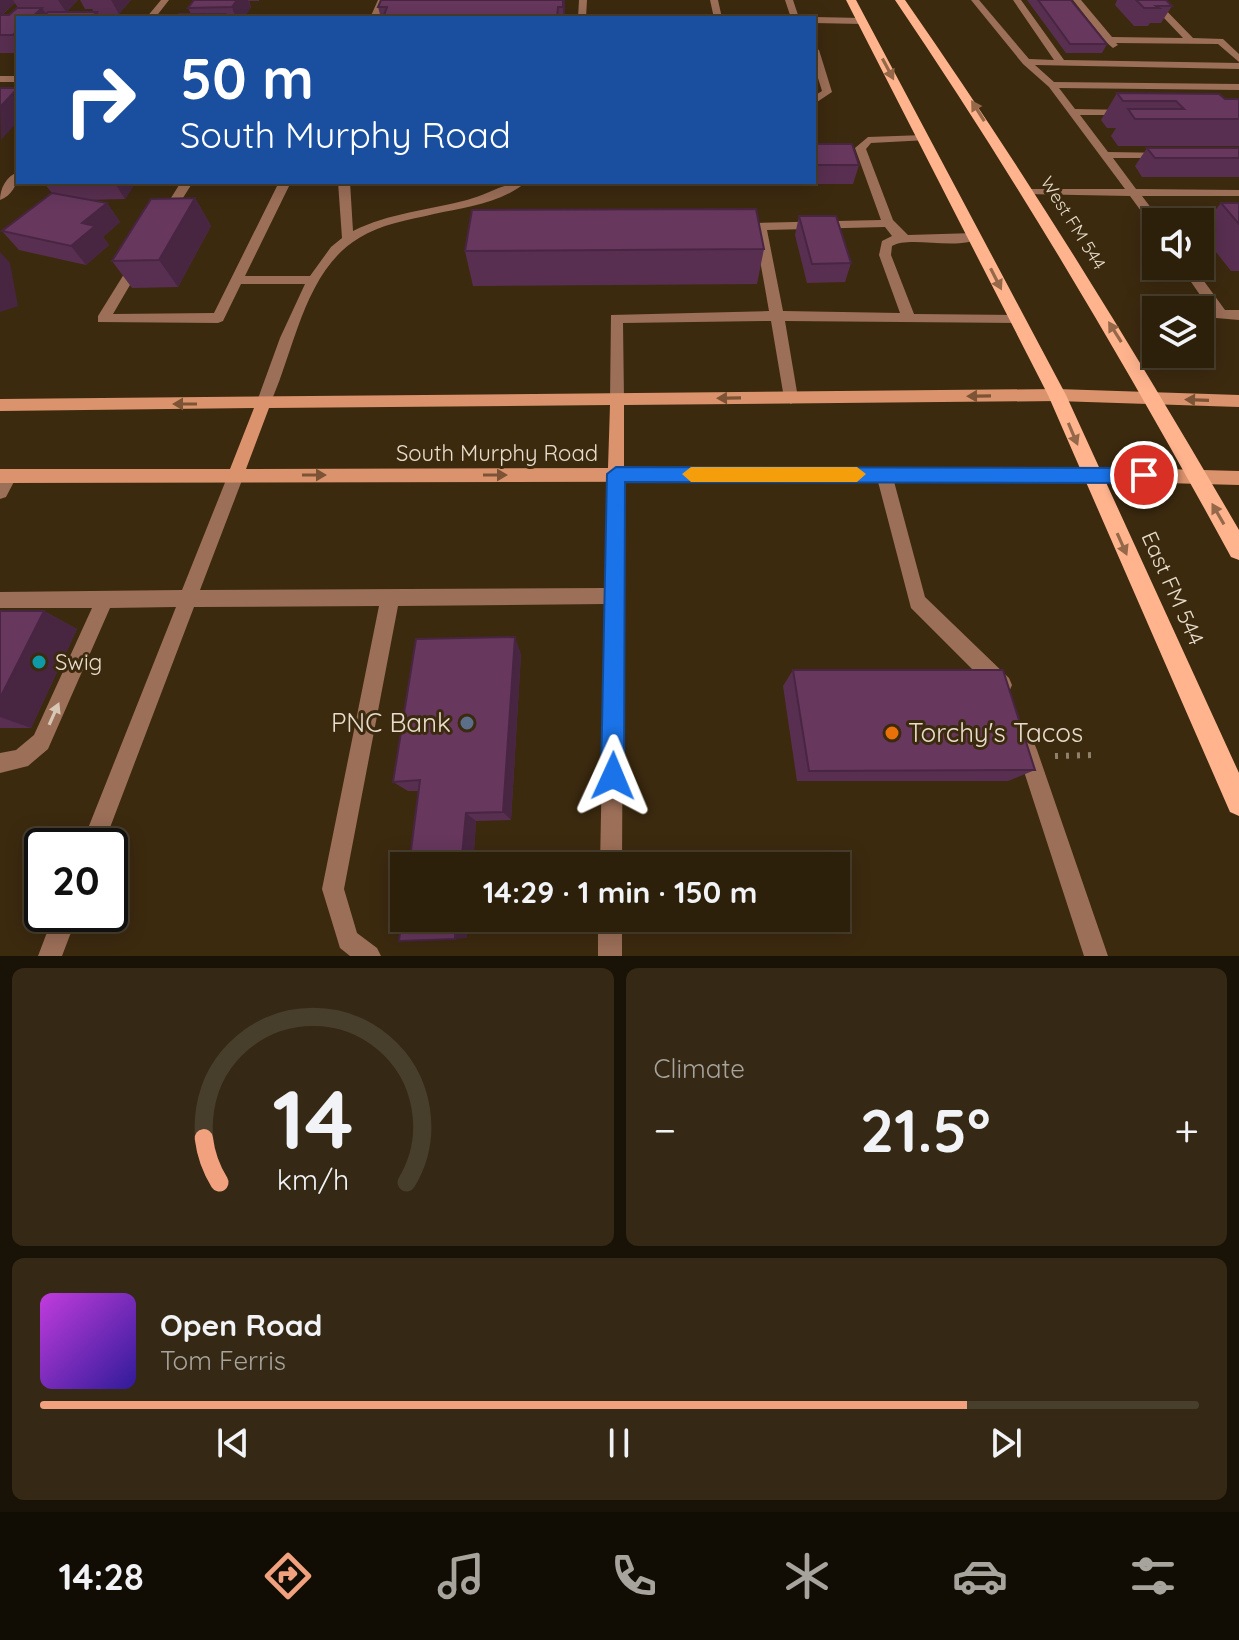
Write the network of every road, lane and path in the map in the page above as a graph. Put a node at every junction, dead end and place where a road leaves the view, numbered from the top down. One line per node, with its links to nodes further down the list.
1 (165, 0): 11 (street)
2 (851, 0): 13 (main road)
3 (900, 0): 44 (main road, West FM 544, one-way to 3)
4 (975, 0): 26 (street)
5 (1151, 0): 23 (street)
6 (1078, 1): 8 (street); 10 (street)
7 (1022, 2): 14 (street)
8 (1062, 3)
9 (1070, 14): 10 (street)
10 (1088, 14): 17 (street)
11 (152, 16)
12 (816, 20): 13 (street)
13 (862, 21): 36 (main road, one-way to 36)
14 (1035, 26): 15 (street); 18 (street)
15 (1046, 26)
16 (1081, 27): 17 (street)
17 (1098, 27): 21 (street)
18 (1045, 40): 19 (street); 27 (street)
19 (1056, 40)
20 (1091, 40): 21 (street)
21 (1109, 40): 22 (street); 28 (street)
22 (1157, 41): 23 (street); 29 (street)
23 (1191, 41): 25 (street)
24 (816, 56): 33 (street)
25 (1239, 59)
26 (1026, 62): 27 (street); 31 (street)
27 (1061, 63): 28 (street)
28 (1128, 64): 29 (street)
29 (1181, 65): 30 (street)
30 (1239, 66)
31 (1052, 85): 32 (street); 34 (street)
32 (1239, 87)
33 (816, 100)
34 (1074, 112): 35 (street); 37 (street)
35 (1134, 113)
36 (924, 138): 51 (street); 53 (main road)
37 (1106, 155): 38 (street); 45 (street)
38 (1180, 155)
39 (16, 177): 47 (street)
40 (186, 184): 55 (street)
41 (284, 184): 55 (street)
42 (344, 184): 54 (street)
43 (515, 184): 54 (street)
44 (1028, 192): 45 (street); 64 (main road, West FM 544, one-way to 44)
45 (1135, 192): 46 (street); 48 (street)
46 (1239, 193)
47 (0, 197)
48 (1146, 208)
49 (1214, 222): 50 (street)
50 (1239, 222)
51 (889, 223): 52 (street); 59 (street)
52 (899, 237): 53 (street); 60 (street)
53 (975, 237): 61 (main road, one-way to 61)
54 (348, 239): 56 (street)
55 (237, 280): 56 (street)
56 (314, 280): 67 (street)
57 (1196, 280): 58 (street)
58 (1239, 315)
59 (777, 316): 60 (street); 63 (street); 65 (street)
60 (909, 319): 61 (street)
61 (1018, 320): 62 (main road)
62 (1057, 395): 63 (main road, one-way to 63); 64 (main road); 71 (main road, East FM 544, one-way to 71)
63 (791, 398): 65 (main road, one-way to 65)
64 (1156, 399): 66 (main road, one-way to 64); 74 (main road, West FM 544)
65 (617, 400): 67 (main road); 69 (main road)
66 (1239, 401)
67 (263, 404): 68 (main road, one-way to 68); 72 (main road)
68 (0, 405)
69 (616, 474): 70 (main road, South Murphy Road); 72 (main road, South Murphy Road, one-way to 69); 78 (street)
70 (884, 474): 71 (main road, South Murphy Road); 85 (street)
71 (1090, 474): 74 (main road, South Murphy Road); 90 (main road, East FM 544, one-way to 90)
72 (236, 475): 73 (main road, South Murphy Road); 83 (street)
73 (5, 476): 76 (street)
74 (1198, 477): 75 (main road, South Murphy Road); 77 (main road, one-way to 74)
75 (1239, 478)
76 (0, 492)
77 (1239, 550)
78 (615, 596): 79 (street); 92 (street)
79 (390, 598): 83 (street); 96 (street)
80 (105, 599): 82 (street); 83 (street); 89 (street, one-way to 80)
81 (0, 600): 82 (street)
82 (27, 600): 84 (street)
83 (188, 600): 91 (street)
84 (14, 625)
85 (1012, 705)
86 (1022, 735): 98 (street)
87 (1093, 755): 88 (path)
88 (1055, 756)
89 (0, 763)
90 (1239, 803)
91 (99, 828)
92 (611, 852)
93 (59, 932): 95 (street)
94 (610, 932): 97 (street)
95 (50, 956)
96 (369, 956)
97 (610, 956)
98 (1096, 956)

